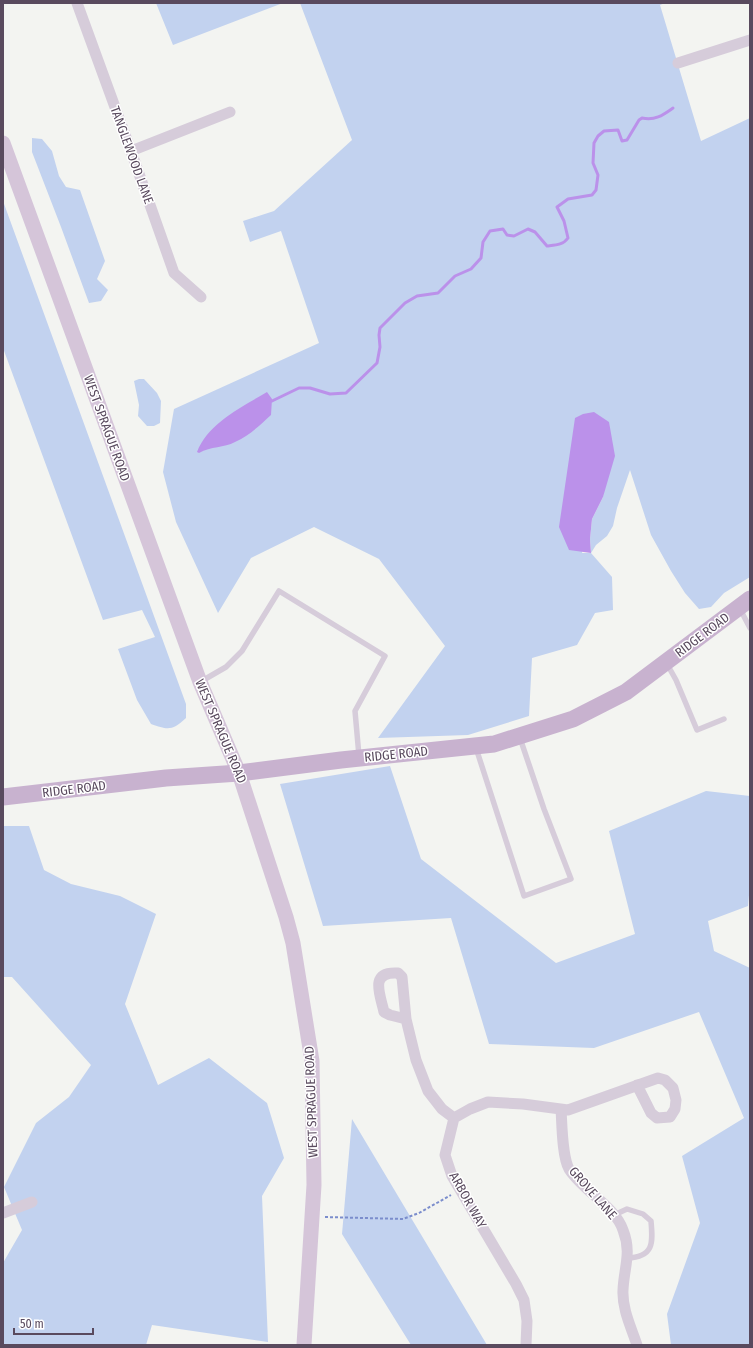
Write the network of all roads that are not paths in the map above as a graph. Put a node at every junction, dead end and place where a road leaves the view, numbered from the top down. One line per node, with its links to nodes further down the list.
1 (77, 3): 6 (street, TANGLEWOOD LANE)
2 (750, 40): 3 (street)
3 (678, 63)
4 (230, 112): 6 (street)
5 (3, 143): 11 (street, WEST SPRAGUE ROAD)
6 (131, 150): 7 (street, TANGLEWOOD LANE)
7 (201, 297)
8 (745, 603): 9 (lane); 10 (main road, RIDGE ROAD)
9 (750, 628)
10 (666, 662): 12 (lane); 13 (main road, RIDGE ROAD)
11 (200, 682): 15 (lane); 16 (street, WEST SPRAGUE ROAD)
12 (724, 719)
13 (520, 736): 14 (main road, RIDGE ROAD); 14 (lane)
14 (475, 746): 15 (main road, RIDGE ROAD)
15 (359, 758): 16 (main road, RIDGE ROAD)
16 (239, 773): 17 (main road, RIDGE ROAD); 26 (street, WEST SPRAGUE ROAD)
17 (3, 797)
18 (406, 1019): 21 (street)
19 (637, 1085): 20 (street)
20 (561, 1109): 21 (street); 24 (street, GROVE LANE)
21 (454, 1118): 27 (street, ARBOR WAY)
22 (32, 1202): 23 (street)
23 (3, 1213)
24 (614, 1215): 25 (street, GROVE LANE); 25 (lane)
25 (627, 1258): 28 (street, GROVE LANE)
26 (304, 1345)
27 (526, 1345)
28 (638, 1345)

